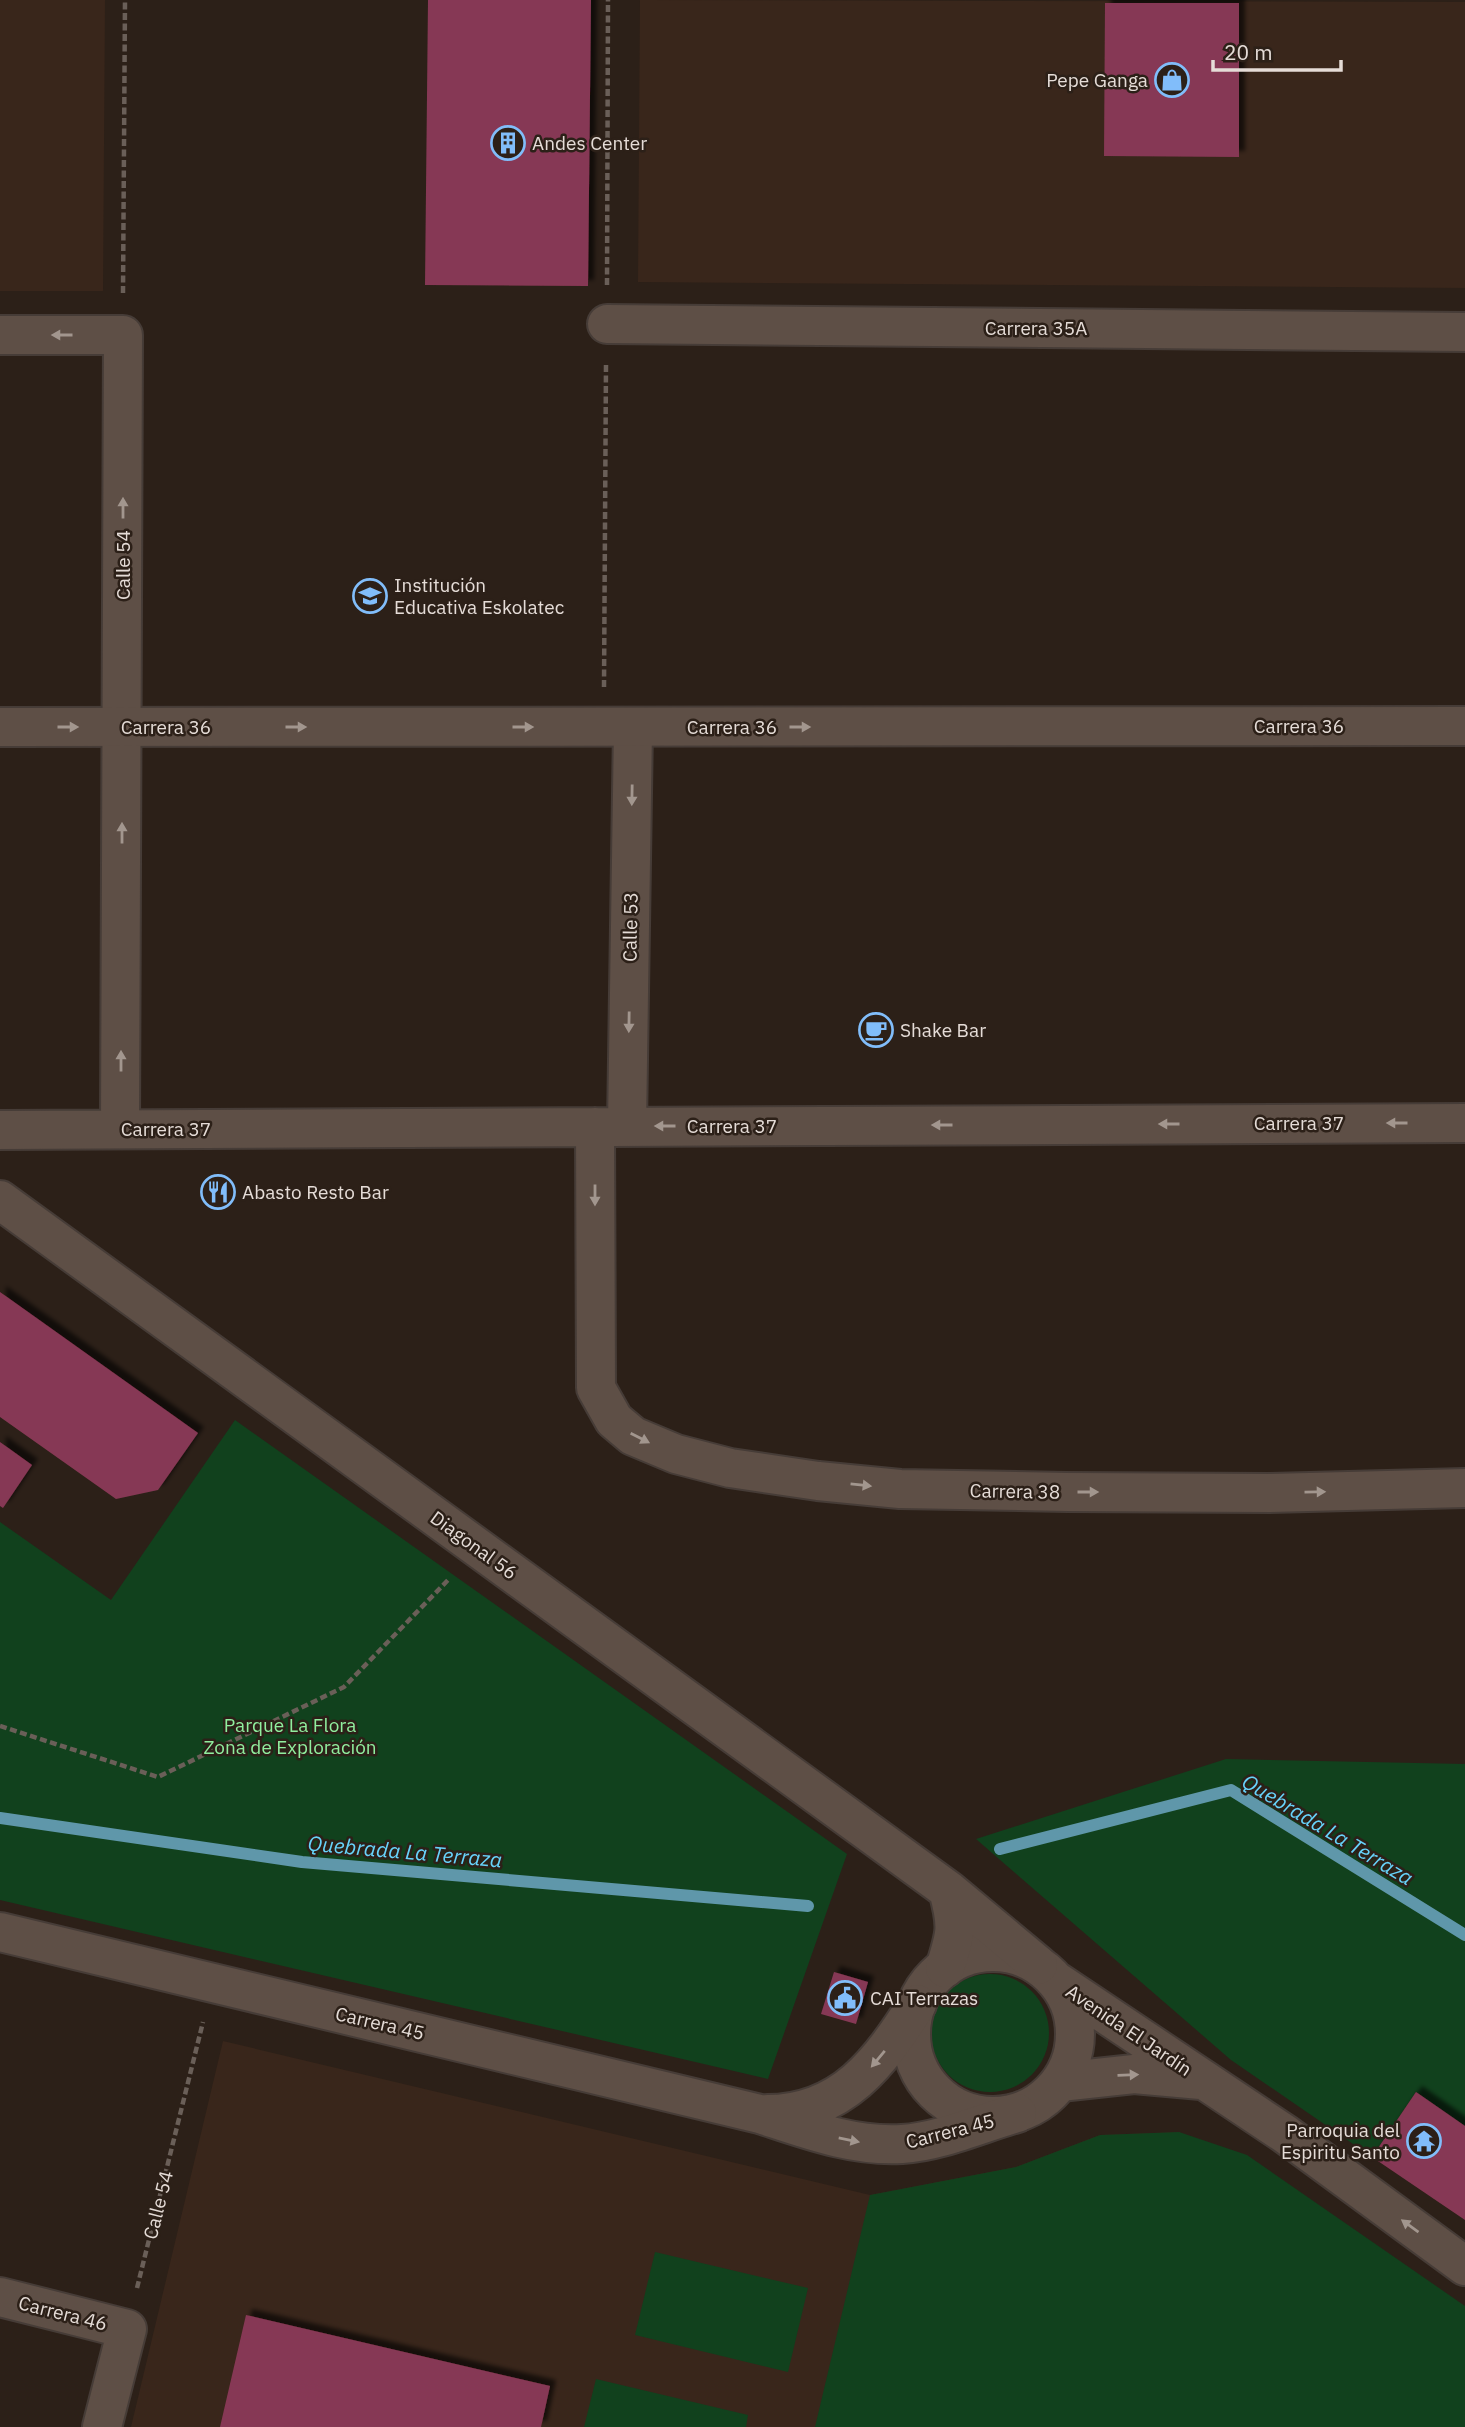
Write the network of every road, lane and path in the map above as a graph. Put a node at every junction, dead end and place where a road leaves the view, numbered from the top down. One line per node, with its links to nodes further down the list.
1 (125, 0): 5 (path)
2 (607, 324): 3 (street, Carrera 35A)
3 (1465, 332)
4 (0, 335): 5 (street, one-way to 4)
5 (123, 335): 8 (street, Calle 54, one-way to 5)
6 (1465, 726): 9 (street, Carrera 36, one-way to 6)
7 (0, 727): 8 (street, Carrera 36, one-way to 8)
8 (122, 727): 9 (street, Carrera 36, one-way to 9); 12 (street, Calle 54, one-way to 8)
9 (633, 727): 11 (street, Calle 53, one-way to 11)
10 (1465, 1122): 11 (street, Carrera 37, one-way to 11)
11 (611, 1126): 12 (street, Carrera 37); 15 (street, Calle 53, one-way to 15)
12 (120, 1129): 13 (street, Carrera 37)
13 (0, 1130)
14 (0, 1200): 17 (street, Diagonal 56)
15 (596, 1388): 16 (street, Carrera 38, one-way to 16)
16 (1465, 1488)
17 (479, 1548): 18 (path); 19 (street, Diagonal 56)
18 (0, 1726)
19 (948, 1891): 21 (street); 22 (street, Diagonal 56)
20 (0, 1932): 23 (street, Carrera 45)
21 (944, 1968): 22 (street); 24 (street)
22 (1047, 1973): 25 (street, Avenida El Jardín); 26 (street)
23 (213, 1983): 28 (street, Carrera 45); 31 (path, Calle 54)
24 (917, 2004): 27 (street); 28 (street, Carrera 45, one-way to 28)
25 (1203, 2080): 26 (street, Avenida El Jardín, one-way to 25); 29 (street, Avenida El Jardín, one-way to 25)
26 (1060, 2082): 27 (street)
27 (1017, 2113): 28 (street, Carrera 45, one-way to 27)
28 (760, 2114)
29 (1465, 2266)
30 (0, 2297): 31 (street, Carrera 46)
31 (127, 2329): 32 (street)
32 (102, 2427)

